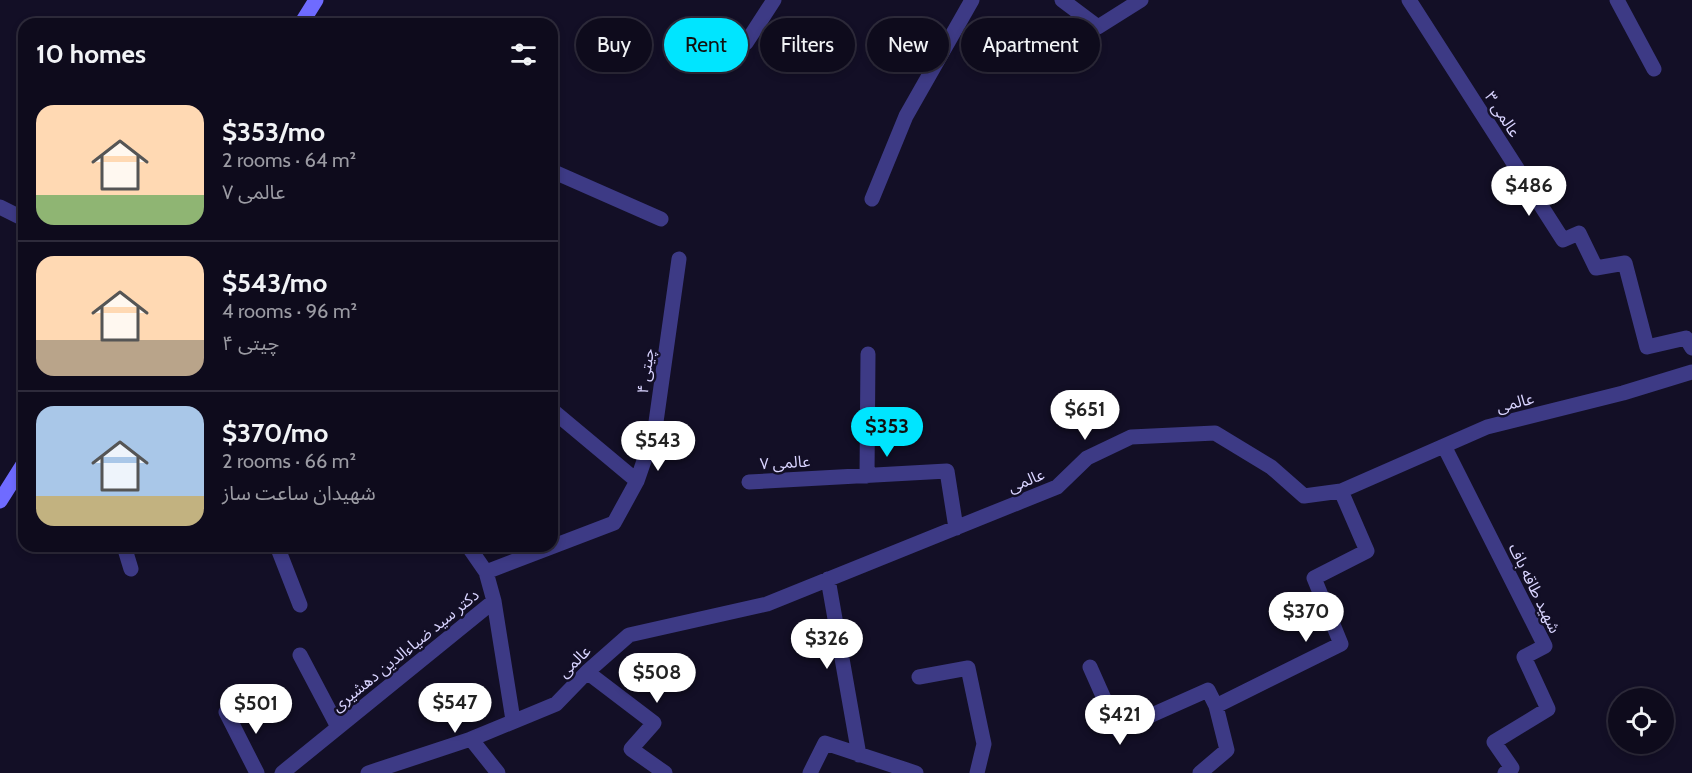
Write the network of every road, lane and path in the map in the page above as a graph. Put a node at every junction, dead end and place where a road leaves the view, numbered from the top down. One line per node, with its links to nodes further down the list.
1 (315, 0): 8 (main road)
2 (774, 0): 9 (street)
3 (972, 0): 12 (street)
4 (1062, 0): 5 (street)
5 (1141, 0)
6 (1409, 0): 17 (street, عالمی ۳)
7 (1617, 0): 10 (street)
8 (304, 18)
9 (748, 40)
10 (1654, 69)
11 (558, 174): 15 (street)
12 (872, 199)
13 (0, 207): 14 (street)
14 (18, 216)
15 (661, 219)
16 (679, 259): 24 (street, چیتی ۴)
17 (1692, 348)
18 (868, 354): 23 (street)
19 (1692, 372): 21 (street, عالمی)
20 (558, 415): 24 (street)
21 (1444, 446): 26 (street, عالمی); 59 (street, شهید طاقه باف)
22 (18, 472): 27 (main road)
23 (867, 476): 25 (street, عالمی ۷); 28 (street, عالمی ۷)
24 (637, 481): 29 (street, چیتی ۴)
25 (749, 482)
26 (1341, 490): 28 (street, عالمی); 43 (street)
27 (0, 501)
28 (956, 528): 36 (street, عالمی)
29 (558, 545)
30 (126, 552): 34 (street)
31 (279, 552): 38 (street)
32 (472, 552): 35 (street)
33 (540, 552): 35 (street, چیتی ۴)
34 (131, 568)
35 (486, 573): 37 (street)
36 (828, 579): 41 (street, عالمی); 48 (street)
37 (494, 601): 45 (street); 46 (street, دکتر سید ضیاءالدین دهشیری)
38 (300, 605)
39 (300, 656): 46 (street)
40 (1090, 667): 43 (street)
41 (587, 672): 45 (street, عالمی); 55 (street)
42 (919, 677): 57 (street)
43 (1216, 706): 58 (street)
44 (226, 712): 51 (street)
45 (513, 720): 47 (street, عالمی)
46 (338, 727): 49 (street, دکتر سید ضیاءالدین دهشیری)
47 (471, 739): 53 (street, عالمی); 54 (street)
48 (859, 755): 50 (street); 56 (street)
49 (299, 767): 52 (street, دکتر سید ضیاءالدین دهشیری)
50 (907, 772)
51 (257, 773)
52 (282, 773)
53 (368, 773)
54 (498, 773)
55 (665, 773)
56 (810, 773)
57 (977, 773)
58 (1200, 773)
59 (1505, 773)

